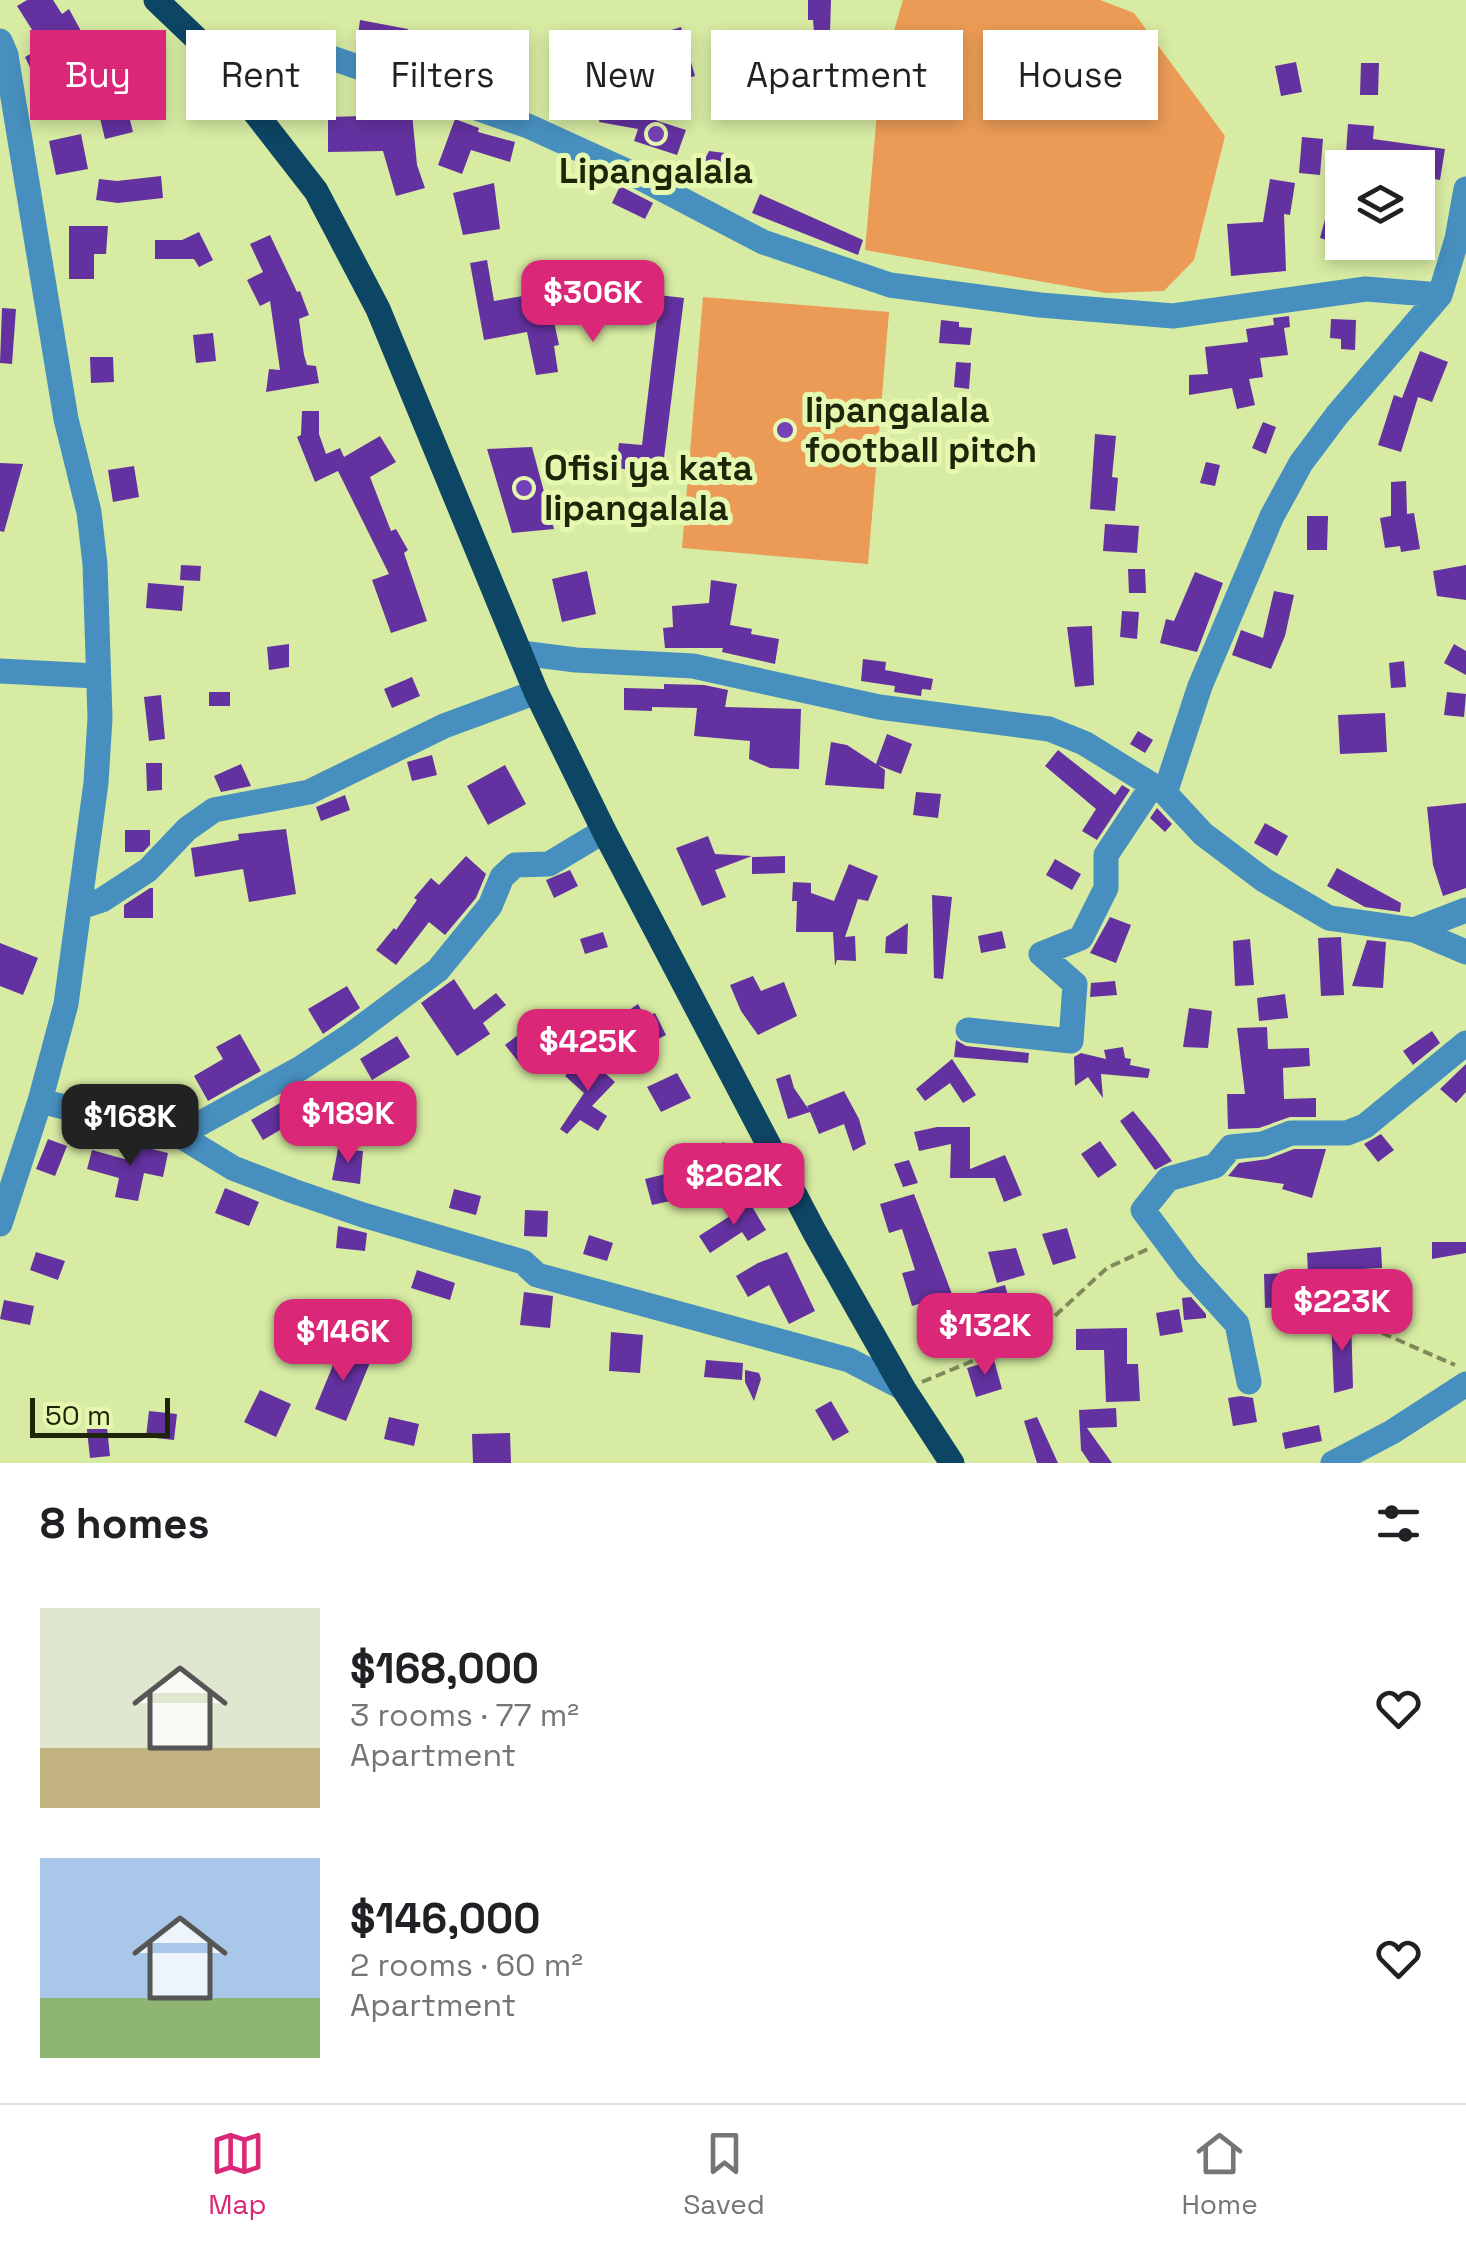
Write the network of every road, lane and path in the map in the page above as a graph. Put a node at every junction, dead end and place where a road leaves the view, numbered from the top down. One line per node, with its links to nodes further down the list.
1 (156, 0): 2 (main road)
2 (187, 30)
3 (0, 41): 10 (street)
4 (336, 60): 7 (street)
5 (261, 120): 8 (main road)
6 (1466, 189): 7 (street)
7 (1440, 295): 12 (street)
8 (521, 654): 11 (main road); 12 (street)
9 (0, 671): 10 (street)
10 (96, 676): 14 (street)
11 (536, 692): 13 (main road); 14 (street)
12 (1158, 790): 16 (street); 18 (street)
13 (604, 831): 21 (street); 27 (main road)
14 (82, 907): 20 (street)
15 (1466, 910): 16 (street)
16 (1414, 930): 17 (street)
17 (1466, 952)
18 (968, 1030)
19 (1466, 1043): 23 (street)
20 (40, 1101): 21 (street); 22 (street)
21 (179, 1135): 27 (street)
22 (0, 1224)
23 (1166, 1241): 26 (street); 27 (path)
24 (1382, 1333): 25 (path)
25 (1464, 1376): 29 (street)
26 (1249, 1382)
27 (904, 1388): 28 (main road)
28 (952, 1463)
29 (1334, 1463)

